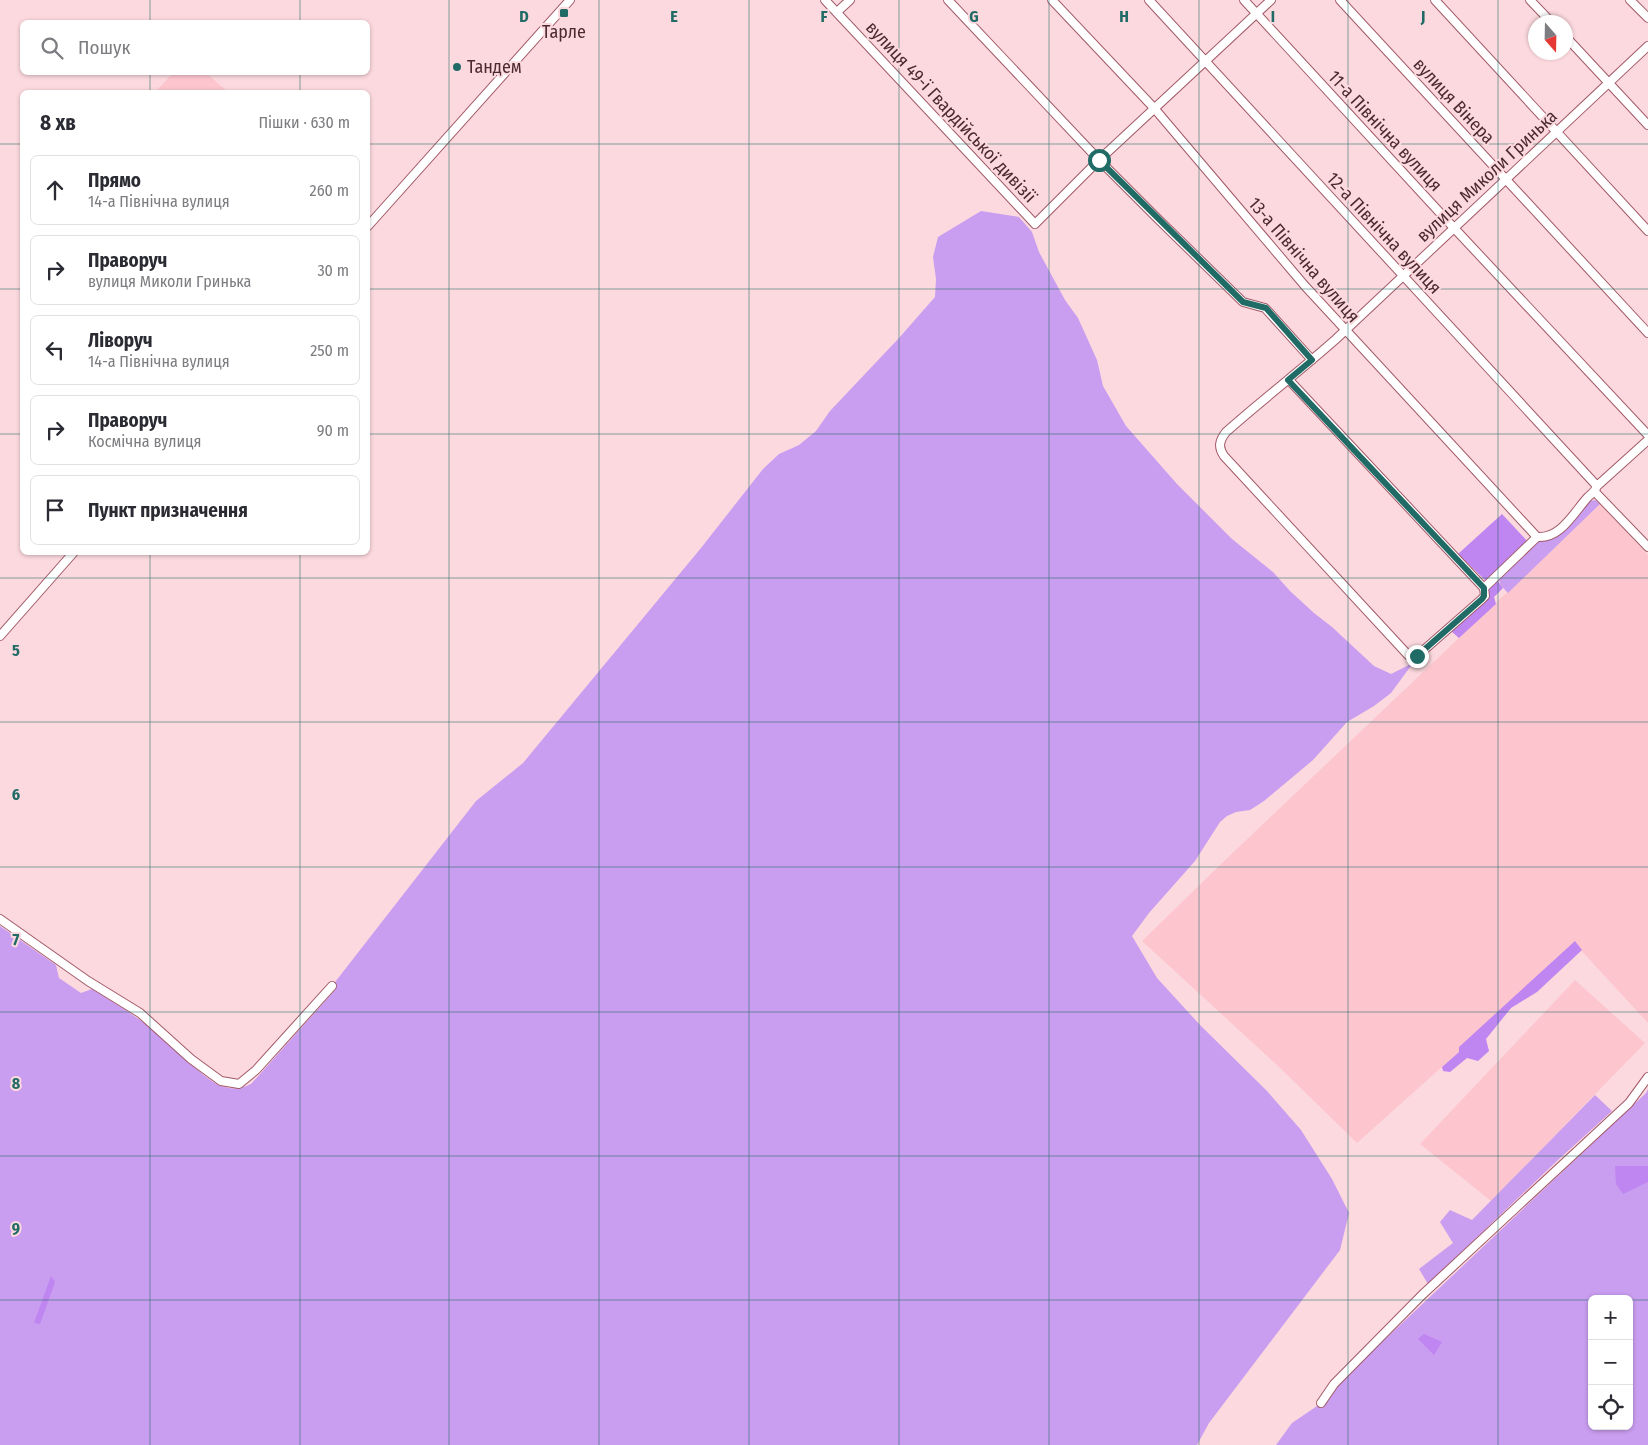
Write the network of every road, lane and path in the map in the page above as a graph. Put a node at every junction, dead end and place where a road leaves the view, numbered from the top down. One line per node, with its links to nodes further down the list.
1 (570, 0): 26 (street)
2 (825, 0): 13 (street, вулиця 49-ї Гвардійської дивізії)
3 (850, 0): 13 (street)
4 (948, 0): 24 (street)
5 (1052, 0): 21 (street, 13-а Північна вулиця)
6 (1149, 0): 19 (street, 12-а Північна вулиця)
7 (1244, 0): 14 (street, 11-а Північна вулиця)
8 (1271, 0): 14 (street)
9 (1340, 0): 25 (street, вулиця Вінера)
10 (1435, 0): 23 (street)
11 (1530, 0): 15 (street)
12 (1630, 0): 16 (street)
13 (837, 12): 24 (street, вулиця 49-ї Гвардійської дивізії)
14 (1256, 13): 19 (street); 27 (street, 11-а Північна вулиця)
15 (1545, 15)
16 (1648, 18)
17 (1573, 44): 20 (street)
18 (1648, 46): 20 (street, вулиця Миколи Гринька)
19 (1206, 62): 21 (street); 29 (street, 12-а Північна вулиця)
20 (1608, 82): 22 (street); 23 (street, вулиця Миколи Гринька)
21 (1154, 108): 24 (street); 30 (street, 13-а Північна вулиця)
22 (1648, 125)
23 (1557, 132): 25 (street, вулиця Миколи Гринька); 28 (street)
24 (1099, 160): 32 (street)
25 (1507, 179): 27 (street, вулиця Миколи Гринька); 31 (street, вулиця Вінера)
26 (370, 224)
27 (1454, 228): 29 (street, вулиця Миколи Гринька); 34 (street, 11-а Північна вулиця)
28 (1648, 230)
29 (1403, 277): 30 (street, вулиця Миколи Гринька); 36 (street, 12-а Північна вулиця)
30 (1344, 330): 32 (street, вулиця Миколи Гринька); 37 (street, 13-а Північна вулиця)
31 (1648, 333)
32 (1312, 360): 33 (street, вулиця Миколи Гринька)
33 (1288, 380): 40 (street); 40 (street, вулиця Миколи Гринька)
34 (1648, 435)
35 (1648, 440): 36 (street)
36 (1596, 489): 37 (street); 38 (street, 12-а Північна вулиця)
37 (1537, 537): 40 (street)
38 (1648, 547)
39 (71, 555): 41 (street)
40 (1484, 590)
41 (0, 636)
42 (0, 919): 43 (street)
43 (332, 986)
44 (1648, 1078): 45 (street)
45 (1321, 1403)

